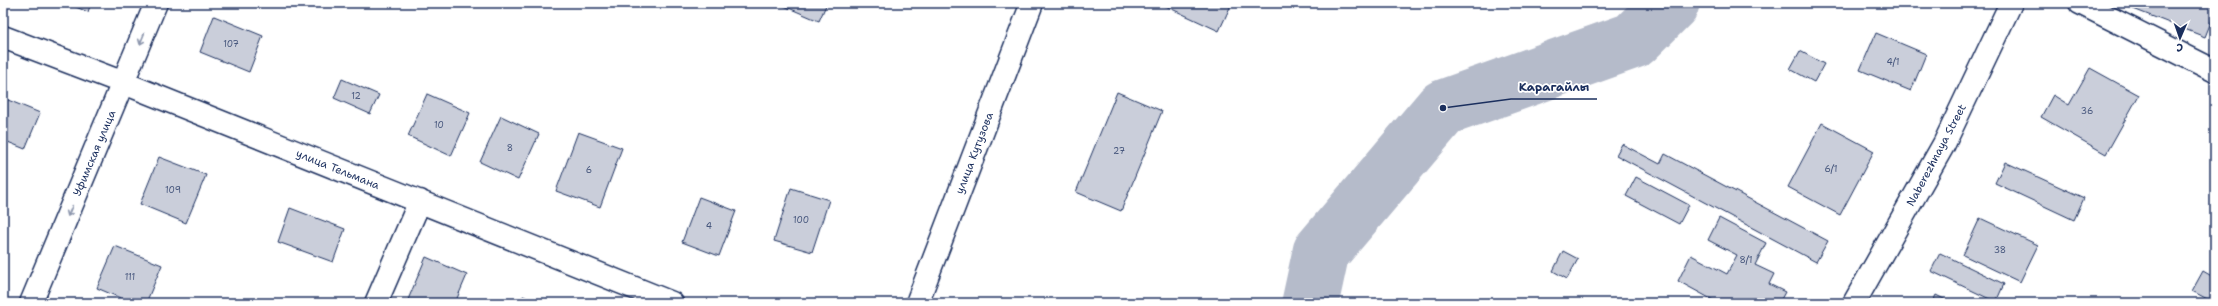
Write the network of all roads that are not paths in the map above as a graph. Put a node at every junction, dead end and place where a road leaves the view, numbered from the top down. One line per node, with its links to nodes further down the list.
1 (156, 3): 7 (street, Уфимская улица, one-way to 7)
2 (1032, 3): 12 (street, улица Кутузова)
3 (2011, 3): 13 (street, Naberezhnaya Street)
4 (2080, 3): 6 (street)
5 (3, 37): 7 (street, улица Тельмана)
6 (2215, 71)
7 (124, 83): 8 (street, улица Тельмана); 9 (street, Уфимская улица, one-way to 9)
8 (420, 201): 10 (street); 11 (street, улица Тельмана)
9 (31, 303)
10 (376, 303)
11 (672, 303)
12 (917, 303)
13 (1854, 303)

